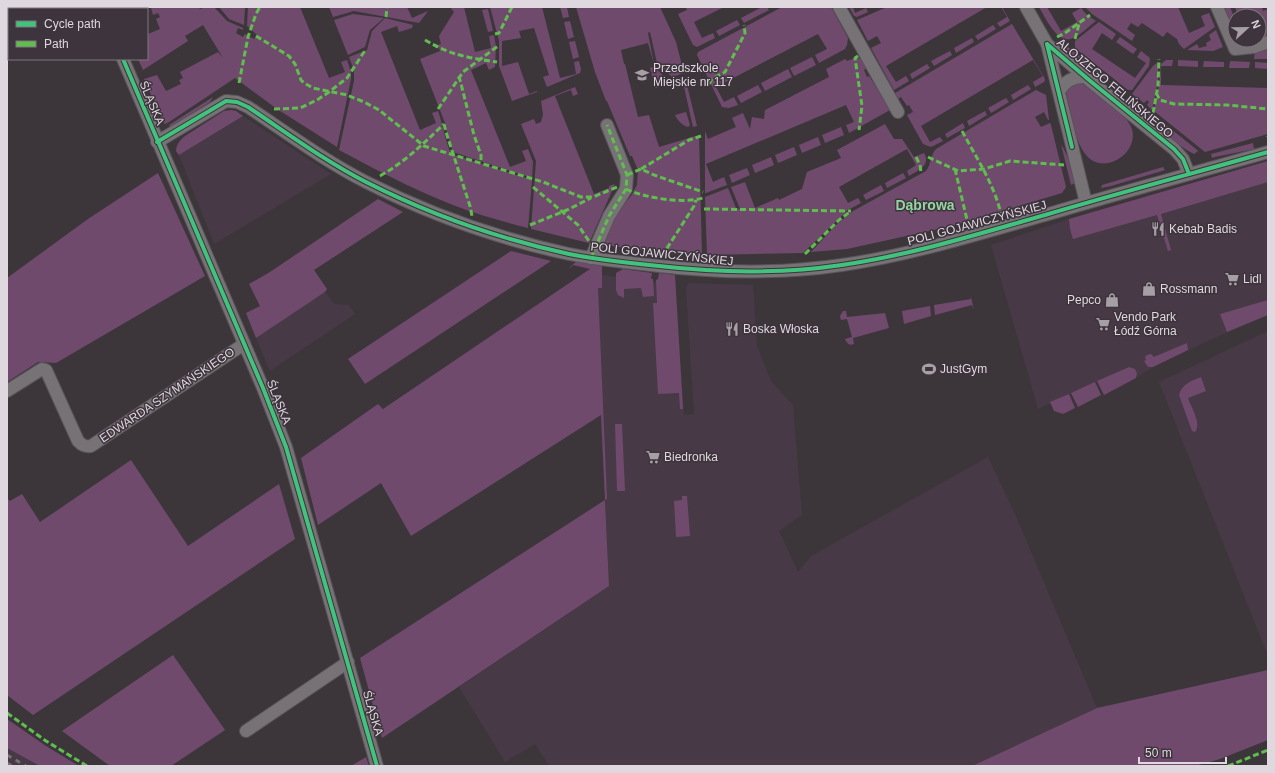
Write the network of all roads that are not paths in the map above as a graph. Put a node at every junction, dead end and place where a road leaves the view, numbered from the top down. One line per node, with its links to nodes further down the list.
1 (839, 7): 9 (street)
2 (1026, 7): 5 (street, ALOJZEGO FELIŃSKIEGO)
3 (1217, 7): 4 (street)
4 (1268, 42)
5 (1047, 44): 7 (street, ALOJZEGO FELIŃSKIEGO); 8 (street, ALOJZEGO FELIŃSKIEGO)
6 (122, 60): 11 (street, ŚLĄSKA)
7 (1085, 77): 8 (street); 13 (street, ALOJZEGO FELIŃSKIEGO)
8 (1059, 91): 14 (street, ALOJZEGO FELIŃSKIEGO)
9 (898, 112)
10 (607, 125): 15 (street)
11 (158, 142): 15 (street, POLI GOJAWICZYŃSKIEJ); 16 (street, ŚLĄSKA)
12 (1268, 152): 13 (street, POLI GOJAWICZYŃSKIEJ)
13 (1189, 174): 14 (street, POLI GOJAWICZYŃSKIEJ)
14 (1086, 203): 15 (street, POLI GOJAWICZYŃSKIEJ)
15 (591, 258)
16 (244, 344): 17 (street, EDWARDA SZYMAŃSKIEGO); 18 (street, ŚLĄSKA)
17 (7, 391)
18 (348, 662): 19 (street); 20 (street, ŚLĄSKA)
19 (246, 731)
20 (377, 766)

